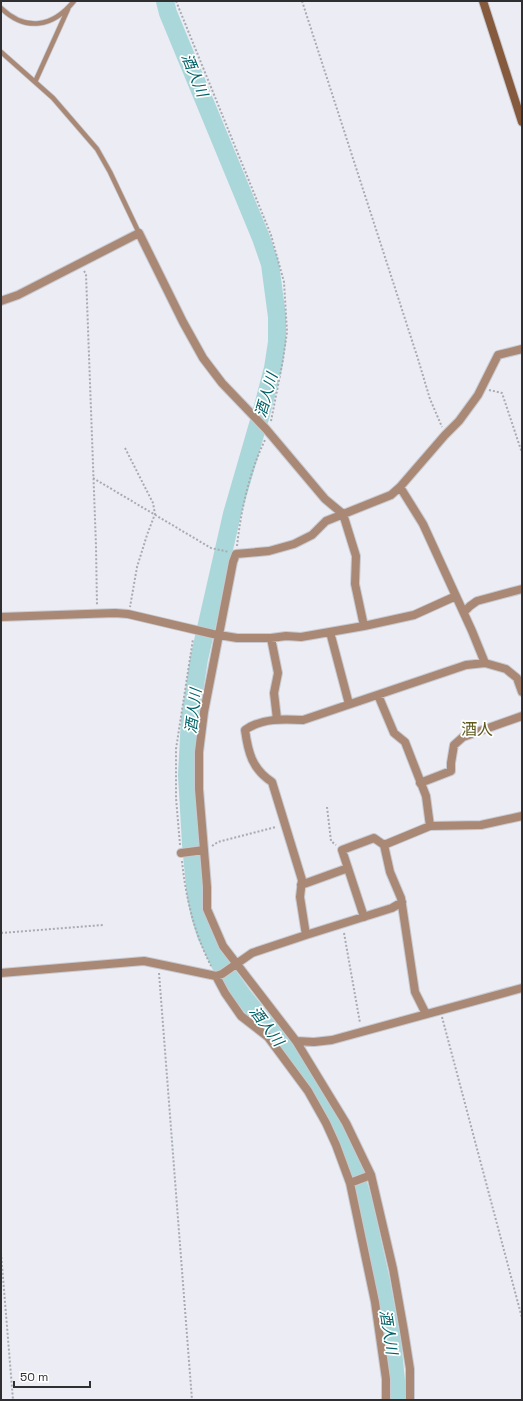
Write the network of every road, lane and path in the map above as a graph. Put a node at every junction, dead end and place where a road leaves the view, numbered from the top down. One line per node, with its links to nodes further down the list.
1 (74, 1): 6 (lane)
2 (176, 1): 15 (path)
3 (302, 1): 16 (path)
4 (483, 1): 9 (main road)
5 (1, 8): 6 (lane)
6 (68, 9): 8 (lane)
7 (1, 52): 8 (lane)
8 (35, 82): 10 (lane)
9 (522, 122)
10 (139, 233): 11 (street); 15 (street)
11 (80, 264): 12 (street); 19 (path)
12 (1, 301)
13 (522, 349): 14 (street)
14 (482, 388): 16 (street); 18 (path)
15 (268, 432): 22 (street); 23 (path)
16 (445, 435): 20 (street)
17 (125, 448): 21 (path)
18 (522, 453)
19 (93, 478): 21 (path); 27 (path)
20 (400, 487): 22 (street); 25 (street)
21 (155, 514): 23 (path); 28 (path)
22 (342, 514): 23 (street); 30 (street)
23 (236, 554): 33 (street)
24 (522, 589): 26 (street)
25 (456, 596): 26 (street); 30 (street)
26 (464, 612): 35 (street)
27 (97, 613): 28 (street); 29 (street)
28 (128, 614): 31 (street)
29 (1, 617)
30 (364, 626): 32 (street)
31 (194, 629): 33 (street); 49 (path)
32 (330, 632): 34 (street); 38 (street)
33 (219, 635): 34 (street); 47 (street)
34 (271, 638): 40 (street)
35 (485, 663): 36 (street); 37 (street)
36 (522, 692)
37 (378, 695): 38 (street); 41 (street)
38 (349, 704): 40 (street)
39 (522, 716): 41 (street)
40 (277, 719): 44 (street)
41 (420, 783): 45 (street)
42 (327, 807): 48 (path)
43 (522, 816): 45 (street)
44 (285, 824): 47 (path); 51 (street)
45 (430, 826): 46 (street)
46 (384, 845): 48 (street); 52 (street)
47 (204, 850): 49 (street); 58 (street)
48 (342, 850): 50 (street)
49 (181, 853): 61 (path)
50 (348, 868): 51 (street); 53 (street)
51 (301, 885): 57 (street)
52 (402, 902): 53 (street); 64 (street)
53 (364, 917): 54 (street)
54 (342, 924): 57 (street); 65 (path)
55 (103, 925): 56 (path)
56 (1, 933)
57 (306, 935): 58 (street)
58 (238, 963): 61 (street); 66 (street)
59 (158, 964): 60 (street); 61 (street); 72 (path)
60 (1, 973)
61 (216, 976): 68 (street)
62 (522, 988): 63 (street)
63 (440, 1010): 64 (street); 70 (path)
64 (426, 1014): 65 (street)
65 (362, 1032): 66 (street)
66 (296, 1042): 67 (street)
67 (371, 1175): 68 (street); 74 (street)
68 (350, 1183): 73 (street)
69 (1, 1253): 71 (path)
70 (522, 1318)
71 (13, 1400)
72 (192, 1400)
73 (386, 1400)
74 (410, 1400)

